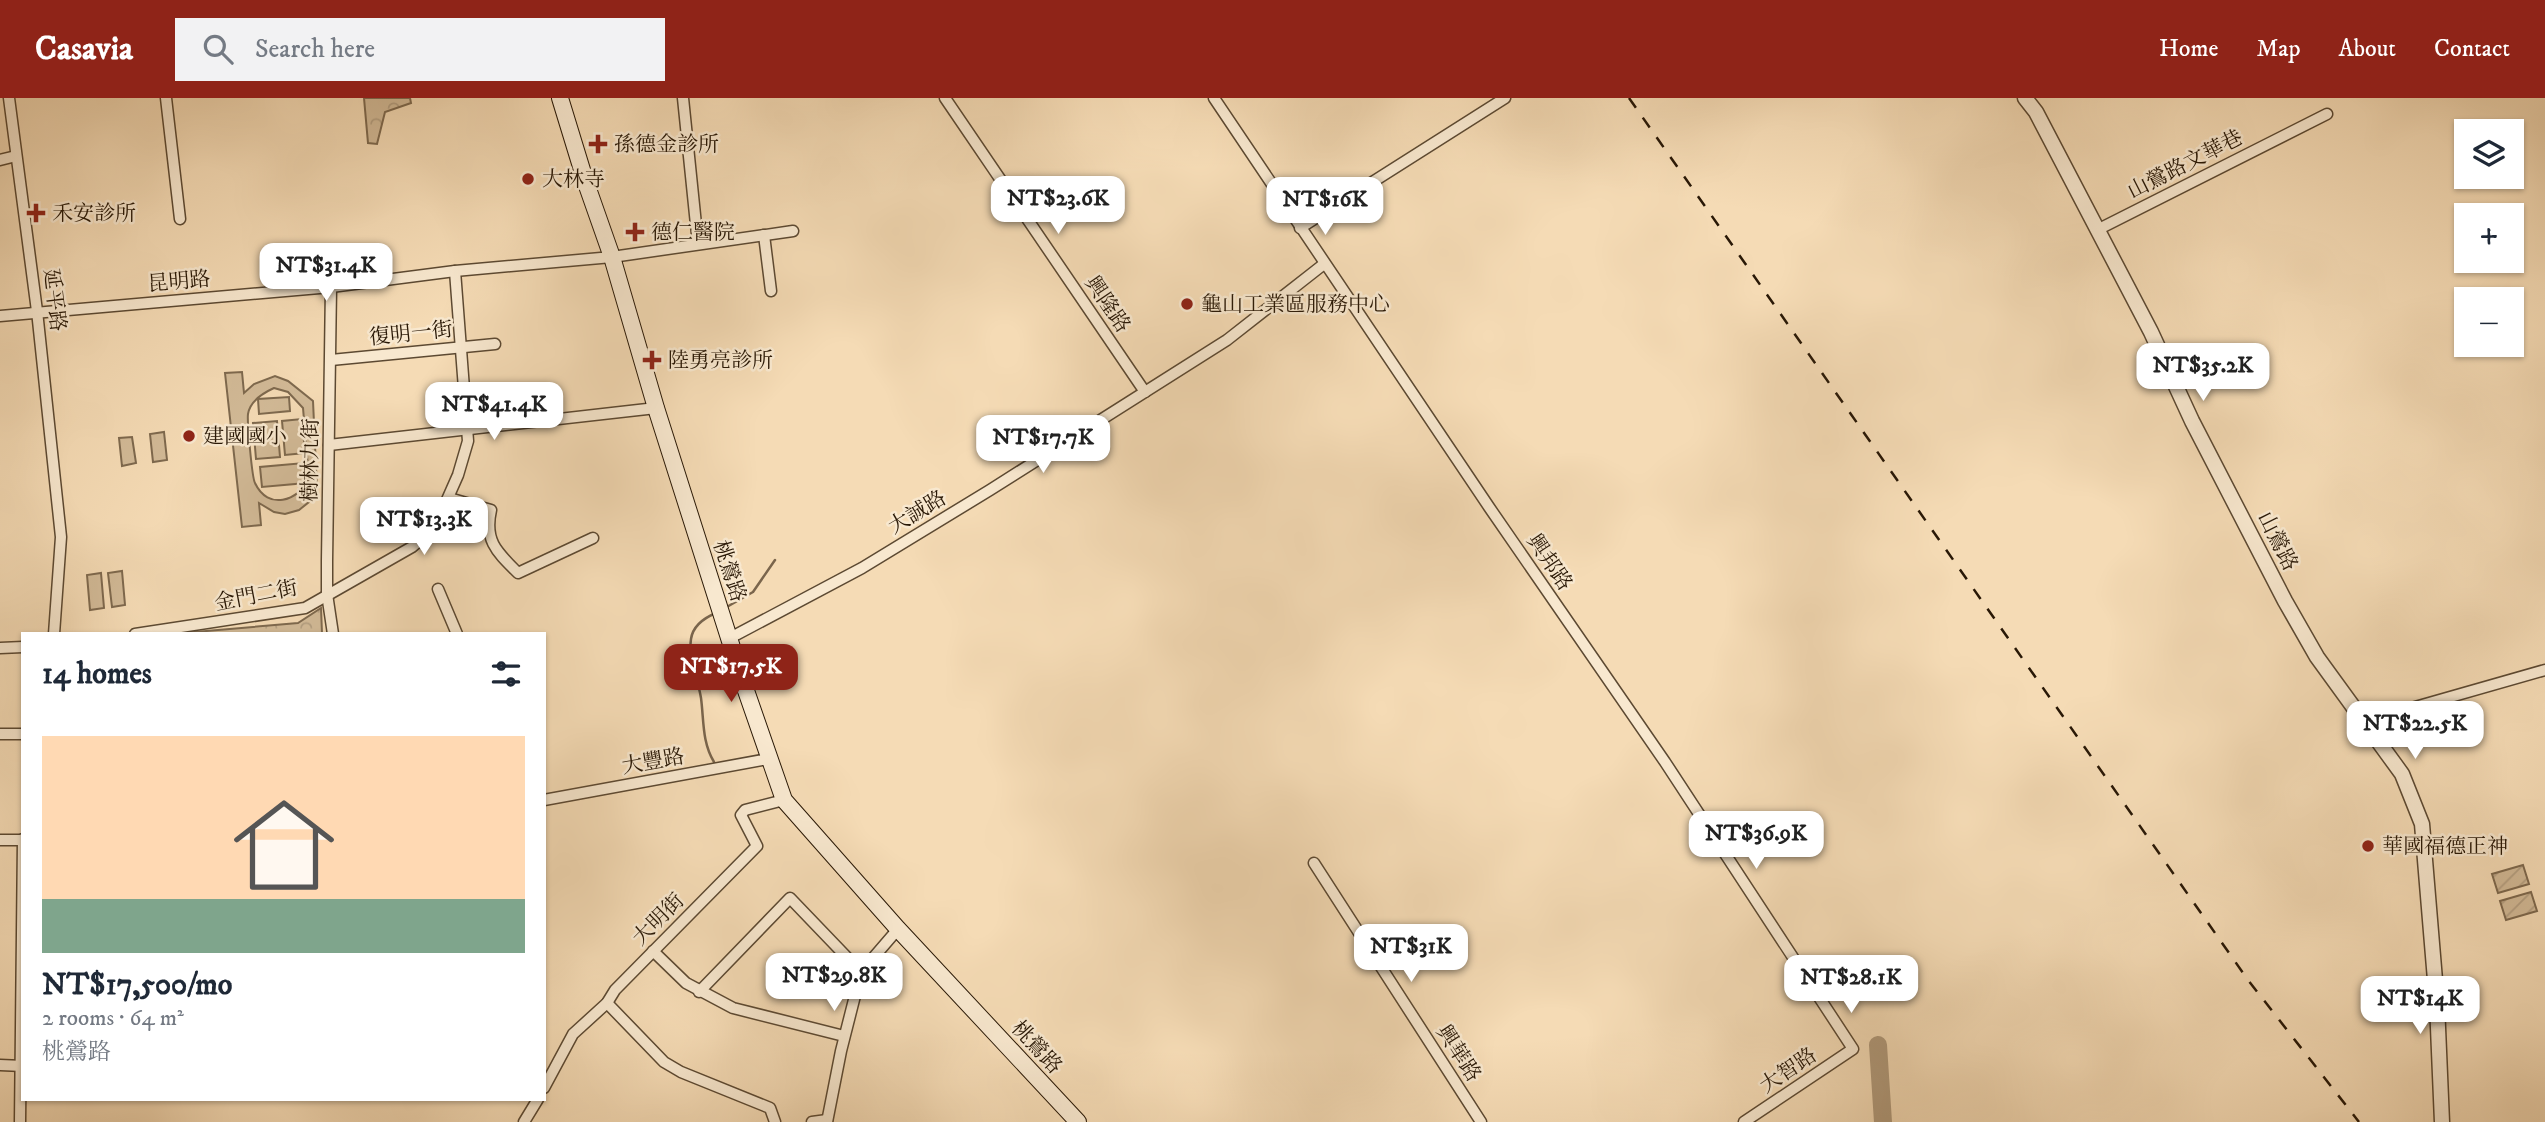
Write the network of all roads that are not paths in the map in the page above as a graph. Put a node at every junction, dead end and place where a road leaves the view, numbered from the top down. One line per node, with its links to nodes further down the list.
1 (9, 98): 10 (street, 延平路)
2 (166, 98): 12 (street)
3 (560, 98): 18 (main road, 桃鶯路)
4 (683, 98): 17 (street)
5 (945, 98): 28 (street, 興隆路)
6 (1214, 98): 13 (street, 興邦路)
7 (1505, 98): 13 (street)
8 (2025, 98): 14 (street, 山鶯路)
9 (2327, 114): 14 (street, 山鶯路文華巷)
10 (16, 156): 11 (street); 23 (street, 延平路)
11 (0, 160)
12 (180, 219)
13 (1300, 228): 19 (street, 興邦路)
14 (2097, 230): 44 (street, 山鶯路)
15 (793, 231): 16 (street, 昆明路)
16 (764, 235): 17 (street, 昆明路); 22 (street)
17 (698, 244): 18 (street, 昆明路)
18 (612, 257): 20 (street, 昆明路); 29 (main road, 桃鶯路)
19 (1324, 264): 28 (street, 大誠路); 59 (street, 興邦路)
20 (455, 271): 21 (street, 昆明路); 26 (street, 金門二街)
21 (331, 287): 23 (street, 昆明路); 27 (street, 樹林九街)
22 (771, 291)
23 (37, 311): 24 (street, 昆明路); 36 (street, 延平路)
24 (0, 316)
25 (495, 344): 26 (street, 復明一街)
26 (461, 347): 27 (street, 復明一街); 30 (street, 金門二街)
27 (331, 360): 31 (street, 樹林九街)
28 (1145, 392): 40 (street, 大誠路)
29 (656, 408): 30 (street); 40 (main road, 桃鶯路)
30 (467, 430): 31 (street); 32 (street, 金門二街)
31 (329, 445): 35 (street, 樹林九街)
32 (449, 498): 33 (street); 35 (street, 金門二街)
33 (593, 538)
34 (438, 589): 39 (street)
35 (327, 594): 37 (street, 金門二街); 38 (street, 樹林九街)
36 (54, 632)
37 (148, 632)
38 (332, 632)
39 (456, 632)
40 (730, 638): 47 (main road, 桃鶯路)
41 (21, 647): 42 (street)
42 (0, 648)
43 (2545, 670): 44 (street)
44 (2365, 721): 73 (street, 山鶯路)
45 (0, 734): 46 (street)
46 (21, 734)
47 (768, 759): 48 (street, 大豐路); 49 (main road, 桃鶯路)
48 (546, 800)
49 (784, 800): 53 (main road, 桃鶯路); 54 (street, 大明街)
50 (21, 839): 51 (street)
51 (0, 840)
52 (1314, 863): 71 (street, 興華路)
53 (898, 929): 55 (street); 70 (main road, 桃鶯路)
54 (653, 951): 56 (street); 57 (street, 大明街)
55 (861, 972): 56 (street); 58 (street)
56 (699, 992): 58 (street)
57 (607, 1003): 62 (street, 大明街); 68 (street)
58 (844, 1036): 65 (street)
59 (1853, 1049): 72 (street, 大智路)
60 (0, 1065): 61 (street)
61 (21, 1066)
62 (546, 1084)
63 (21, 1094): 66 (street)
64 (537, 1101): 67 (street)
65 (827, 1121): 69 (street)
66 (20, 1122)
67 (524, 1122)
68 (775, 1122)
69 (812, 1122)
70 (1078, 1122)
71 (1481, 1122)
72 (1744, 1122)
73 (2442, 1122)

